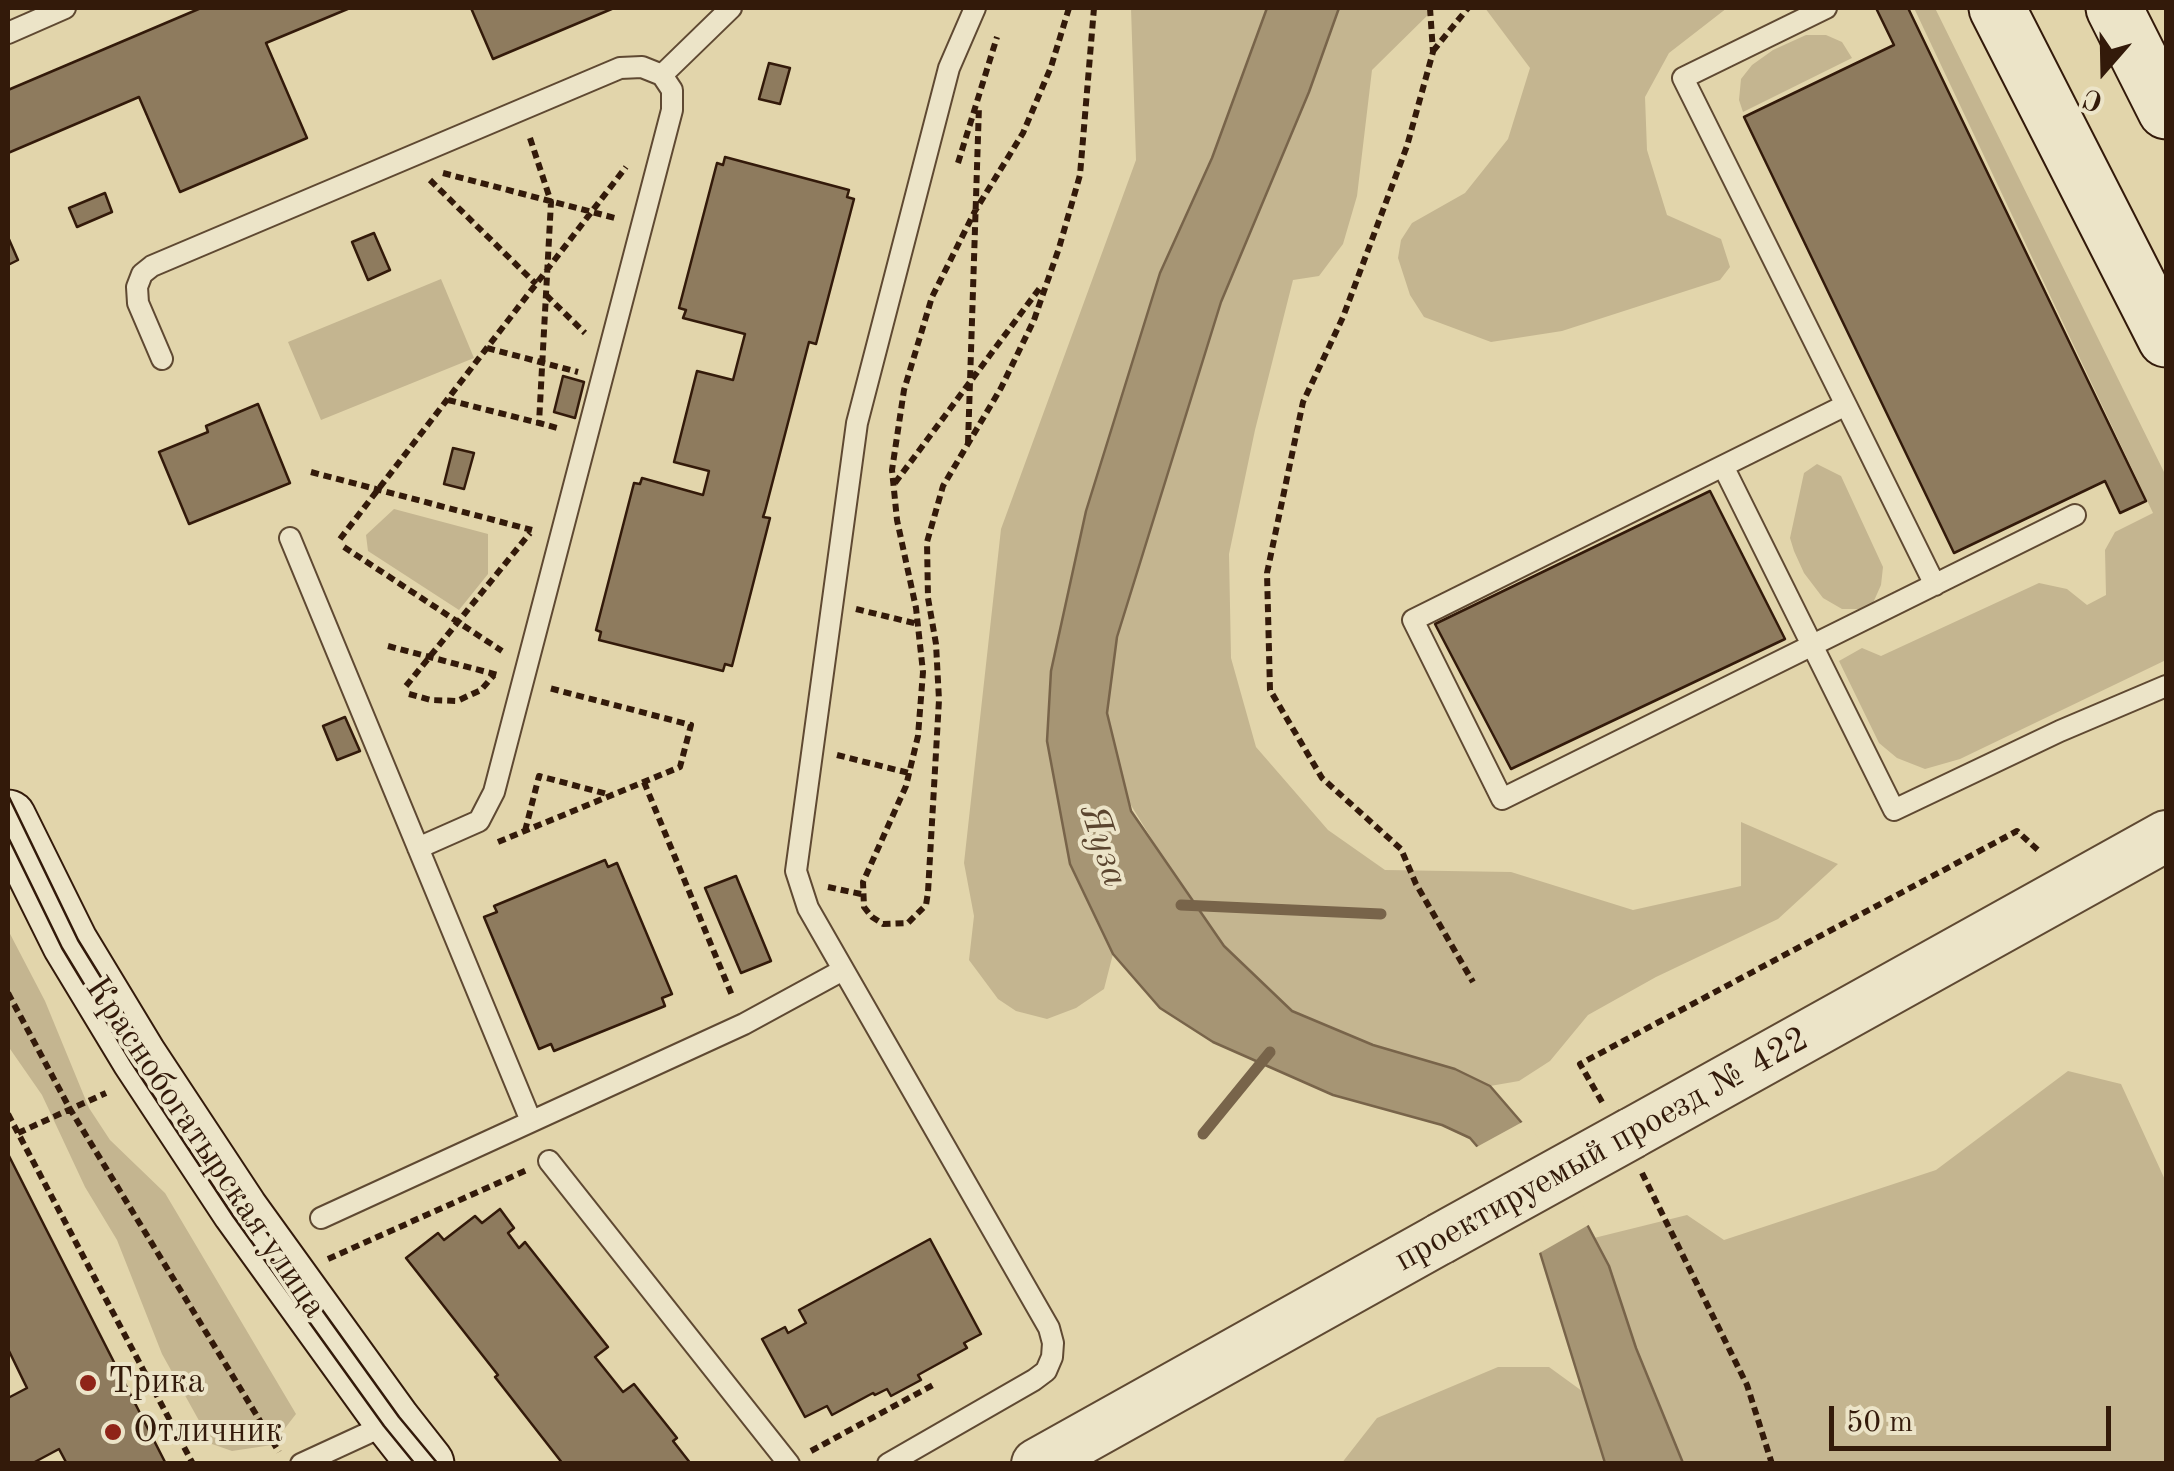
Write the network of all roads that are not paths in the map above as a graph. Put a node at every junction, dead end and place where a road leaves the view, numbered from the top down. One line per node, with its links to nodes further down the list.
1 (65, 8): 7 (lane)
2 (730, 8): 8 (lane)
3 (975, 8): 22 (lane)
4 (1826, 8): 12 (lane)
5 (1997, 8): 10 (main road)
6 (2114, 8): 9 (main road)
7 (8, 33)
8 (662, 76): 11 (lane); 21 (lane)
9 (2166, 111)
10 (2166, 339)
11 (162, 359)
12 (1846, 405): 13 (lane); 16 (lane)
13 (1723, 466): 17 (lane); 17 (lane)
14 (2076, 515): 16 (lane)
15 (290, 538): 21 (lane)
16 (1935, 585): 17 (lane)
17 (1812, 645): 18 (lane)
18 (2166, 686)
19 (8, 818): 26 (main road, Краснобогатырская улица)
20 (2166, 836): 31 (street, проектируемый проезд № 422, bridge)
21 (418, 848): 23 (lane)
22 (843, 970): 23 (lane); 30 (lane)
23 (532, 1122): 25 (lane)
24 (549, 1160): 27 (lane)
25 (321, 1218)
26 (392, 1422): 28 (lane); 29 (main road, Краснобогатырская улица)
27 (788, 1463)
28 (300, 1464)
29 (426, 1464)
30 (888, 1464)
31 (1037, 1464)

